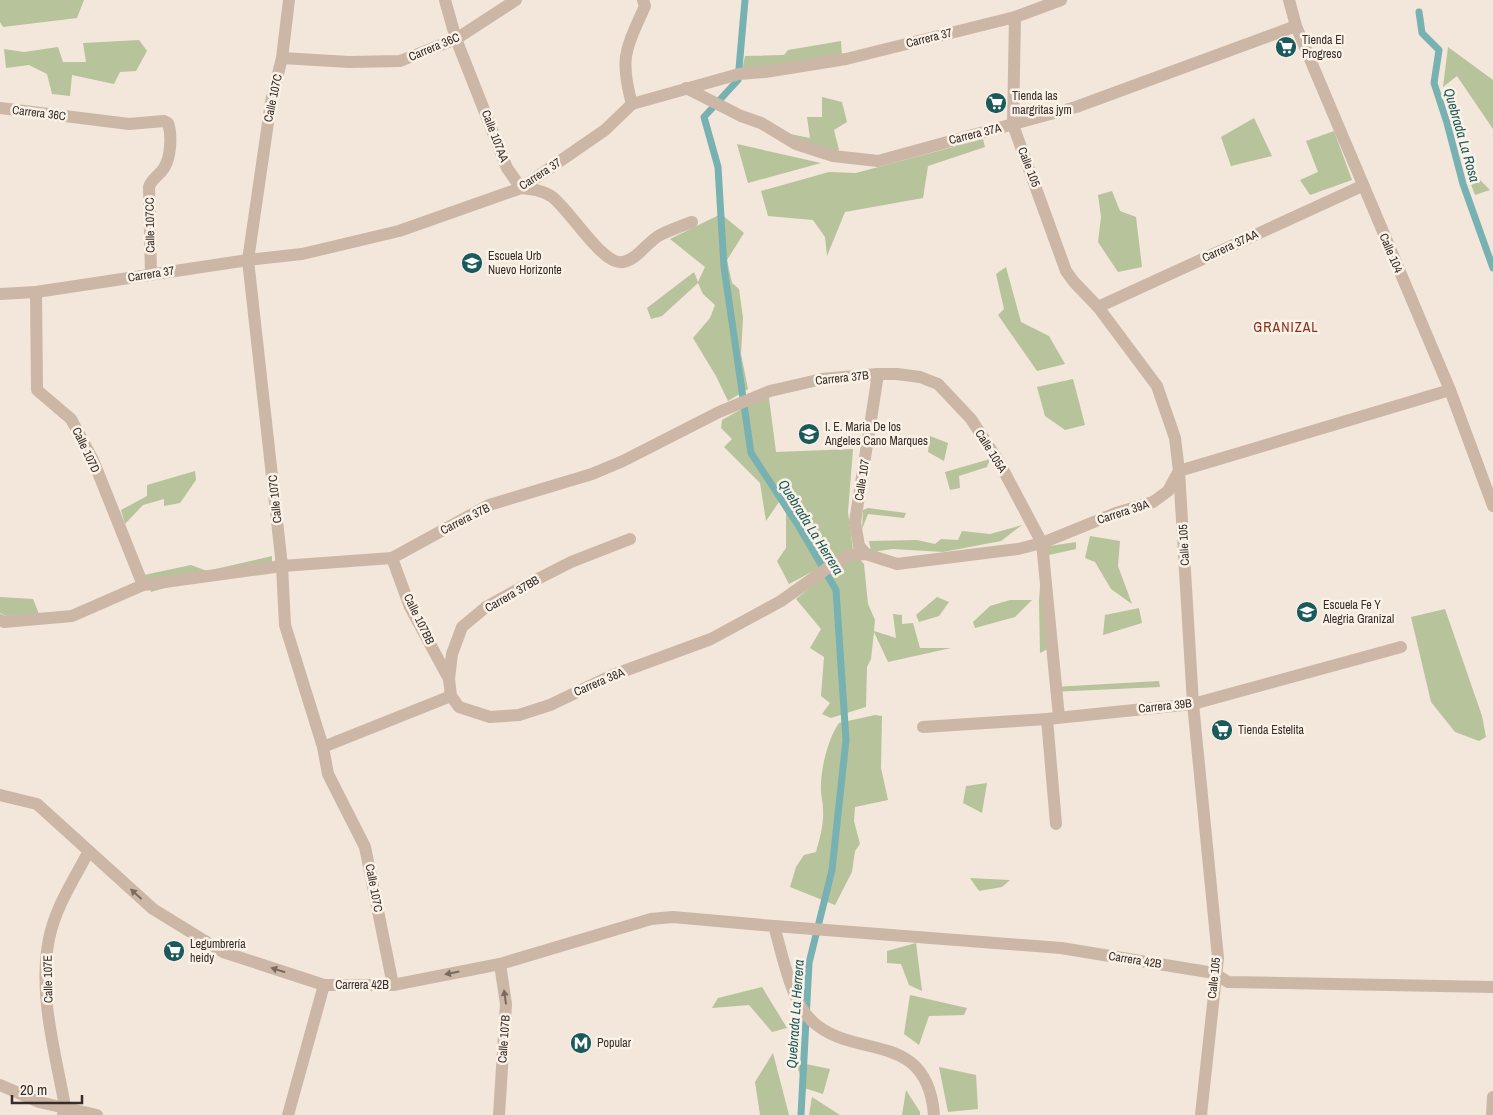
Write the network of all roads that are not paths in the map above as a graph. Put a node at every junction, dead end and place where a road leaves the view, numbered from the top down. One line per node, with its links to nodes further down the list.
1 (288, 0): 10 (street, Calle 107C)
2 (445, 0): 9 (street, Calle 107AA)
3 (516, 0): 9 (street, Carrera 36C)
4 (1061, 0): 7 (street, Carrera 37)
5 (1289, 0): 8 (street, Calle 104)
6 (644, 3): 12 (street)
7 (1015, 17): 11 (street, Carrera 37); 15 (street, Calle 105)
8 (1296, 26): 15 (street, Carrera 37A); 16 (street, Calle 104)
9 (456, 39): 10 (street, Carrera 36C); 17 (street, Calle 107AA)
10 (282, 58): 19 (street, Calle 107C)
11 (686, 88): 12 (street, Carrera 37); 15 (street, Carrera 37A)
12 (632, 104): 17 (street, Carrera 37)
13 (0, 108): 14 (street, Carrera 36C)
14 (168, 123): 20 (street, Calle 107CC)
15 (1013, 124): 23 (street, Calle 105)
16 (1362, 186): 23 (street, Carrera 37AA); 26 (street, Calle 104)
17 (521, 188): 18 (street); 19 (street, Carrera 37)
18 (692, 222)
19 (248, 260): 20 (street, Carrera 37); 33 (street, Calle 107C)
20 (151, 274): 21 (street, Carrera 37)
21 (36, 292): 22 (street, Carrera 37); 34 (street, Calle 107D)
22 (0, 294)
23 (1098, 307): 27 (street, Calle 105)
24 (878, 374): 25 (street, Carrera 37B); 31 (street, Calle 107); 32 (street, Carrera 37B)
25 (920, 377): 30 (street, Calle 105A)
26 (1450, 390): 27 (street); 28 (street, Calle 104)
27 (1180, 471): 30 (street, Carrera 39A); 39 (street, Calle 105)
28 (1493, 506)
29 (630, 539): 37 (street, Carrera 37BB)
30 (1042, 543): 31 (street, Carrera 39A); 40 (street)
31 (866, 554): 38 (street, Carrera 38A)
32 (392, 558): 33 (street, Carrera 37B); 37 (street, Calle 107BB)
33 (282, 566): 34 (street, Carrera 37B); 42 (street, Calle 107C)
34 (143, 585): 35 (street, Carrera 37B)
35 (0, 620)
36 (1401, 647): 39 (street, Carrera 39B)
37 (449, 679): 38 (street, Carrera 37BB)
38 (451, 696): 42 (street)
39 (1193, 704): 40 (street, Carrera 39B); 48 (street, Calle 105)
40 (1053, 718): 41 (street, Carrera 39B); 44 (street)
41 (923, 727)
42 (322, 747): 50 (street, Calle 107C)
43 (0, 795): 45 (street, Carrera 42B)
44 (1056, 824)
45 (89, 851): 49 (street, Carrera 42B, one-way to 45); 54 (street, Calle 107E)
46 (774, 926): 47 (street, Carrera 42B); 48 (street, Carrera 42B); 58 (street)
47 (500, 964): 50 (street, Carrera 42B, one-way to 50); 57 (street, Calle 107B, one-way to 47)
48 (1214, 973): 51 (street, Carrera 42B); 59 (street, Calle 105)
49 (324, 985): 50 (street, Carrera 42B); 56 (street)
50 (393, 985)
51 (1493, 987)
52 (0, 1085): 54 (street)
53 (1493, 1097): 60 (street)
54 (64, 1111): 55 (street)
55 (97, 1115)
56 (288, 1115)
57 (499, 1115)
58 (934, 1115)
59 (1201, 1115)
60 (1492, 1115)

